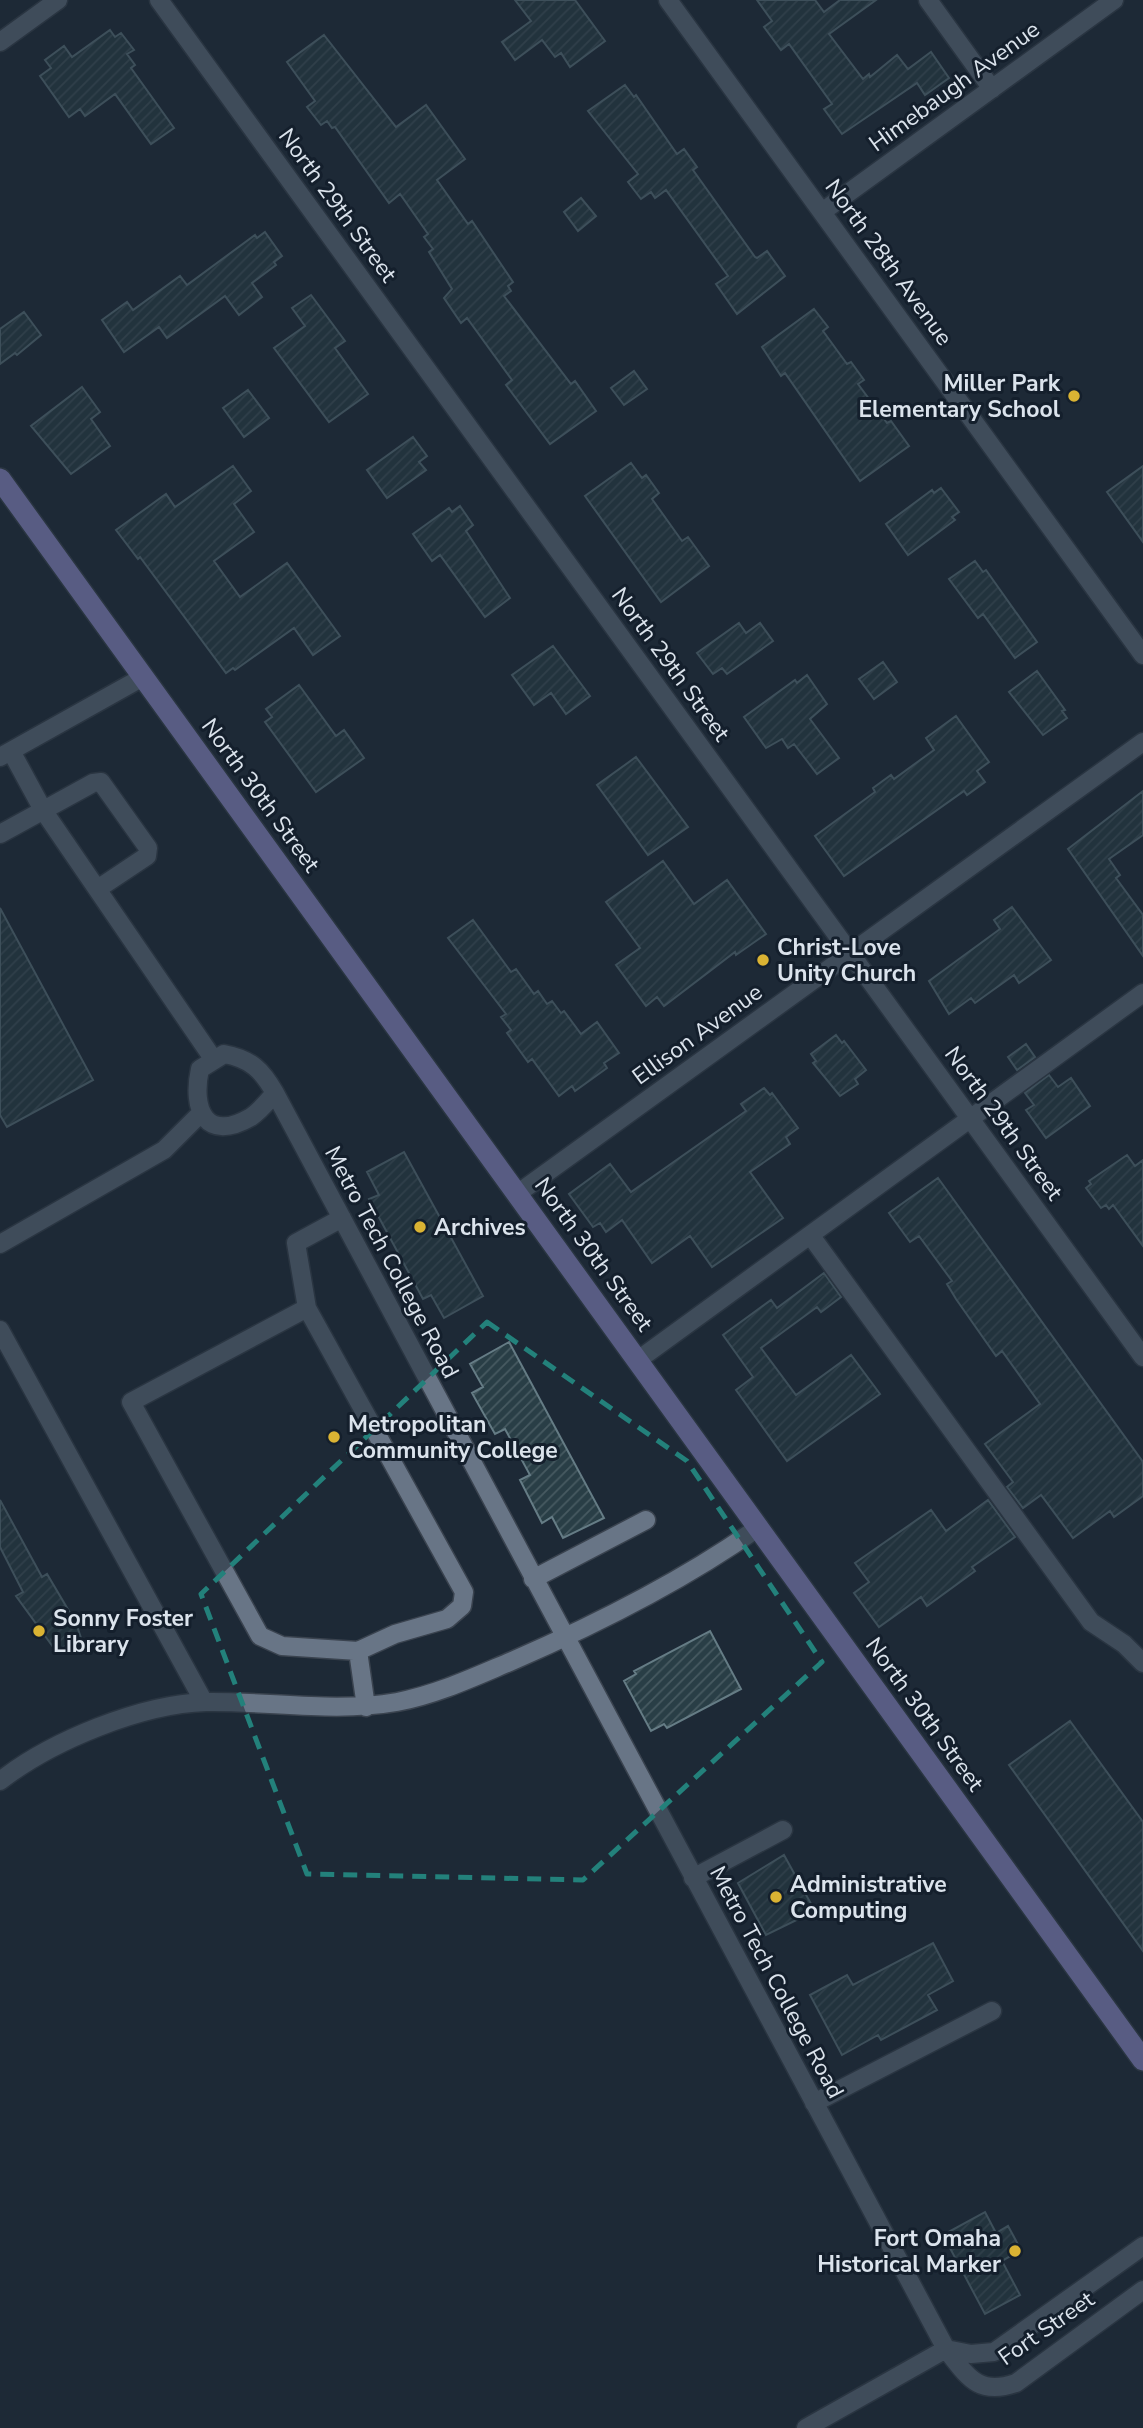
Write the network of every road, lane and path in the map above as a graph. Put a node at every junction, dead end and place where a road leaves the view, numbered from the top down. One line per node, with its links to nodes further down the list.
1 (58, 0): 6 (street)
2 (159, 0): 17 (street, North 29th Street)
3 (668, 0): 8 (street, North 28th Avenue)
4 (928, 0): 7 (street)
5 (1114, 0): 7 (street, Himebaugh Avenue)
6 (0, 42)
7 (992, 89): 8 (street, Himebaugh Avenue)
8 (822, 212): 10 (street, North 28th Avenue)
9 (0, 480): 11 (highway, North 30th Street)
10 (1143, 655)
11 (143, 677): 13 (street); 23 (highway, North 30th Street)
12 (1143, 742): 17 (street, Ellison Avenue)
13 (5, 754): 14 (street)
14 (43, 810): 15 (street); 16 (street); 16 (street)
15 (0, 834)
16 (99, 888): 19 (street)
17 (850, 954): 22 (street, North 29th Street); 23 (street, Ellison Avenue)
18 (1143, 993): 22 (street)
19 (214, 1060): 20 (street, Metro Tech College Road); 21 (street)
20 (275, 1093): 21 (street); 24 (street, Metro Tech College Road)
21 (200, 1114): 26 (street)
22 (970, 1119): 25 (street); 29 (street, North 29th Street)
23 (517, 1194): 30 (highway, North 30th Street)
24 (342, 1218): 27 (street); 33 (street, Metro Tech College Road)
25 (811, 1236): 30 (street); 36 (street)
26 (0, 1244)
27 (307, 1308): 35 (street); 35 (street)
28 (0, 1330): 37 (street)
29 (1143, 1357)
30 (638, 1360): 32 (highway, North 30th Street)
31 (646, 1520): 33 (street)
32 (759, 1527): 34 (street); 43 (highway, North 30th Street)
33 (534, 1579): 34 (street, Metro Tech College Road)
34 (565, 1638): 38 (street); 41 (street, Metro Tech College Road)
35 (358, 1651): 38 (street)
36 (1143, 1663)
37 (204, 1702): 38 (street); 39 (street)
38 (366, 1707)
39 (0, 1780)
40 (783, 1830): 41 (street)
41 (693, 1878): 44 (street, Metro Tech College Road)
42 (992, 2011): 44 (street)
43 (1143, 2060)
44 (814, 2103): 47 (street, Metro Tech College Road)
45 (1143, 2246): 47 (street, Fort Street)
46 (1143, 2290): 47 (street, Fort Street)
47 (946, 2349): 48 (street)
48 (806, 2428)

